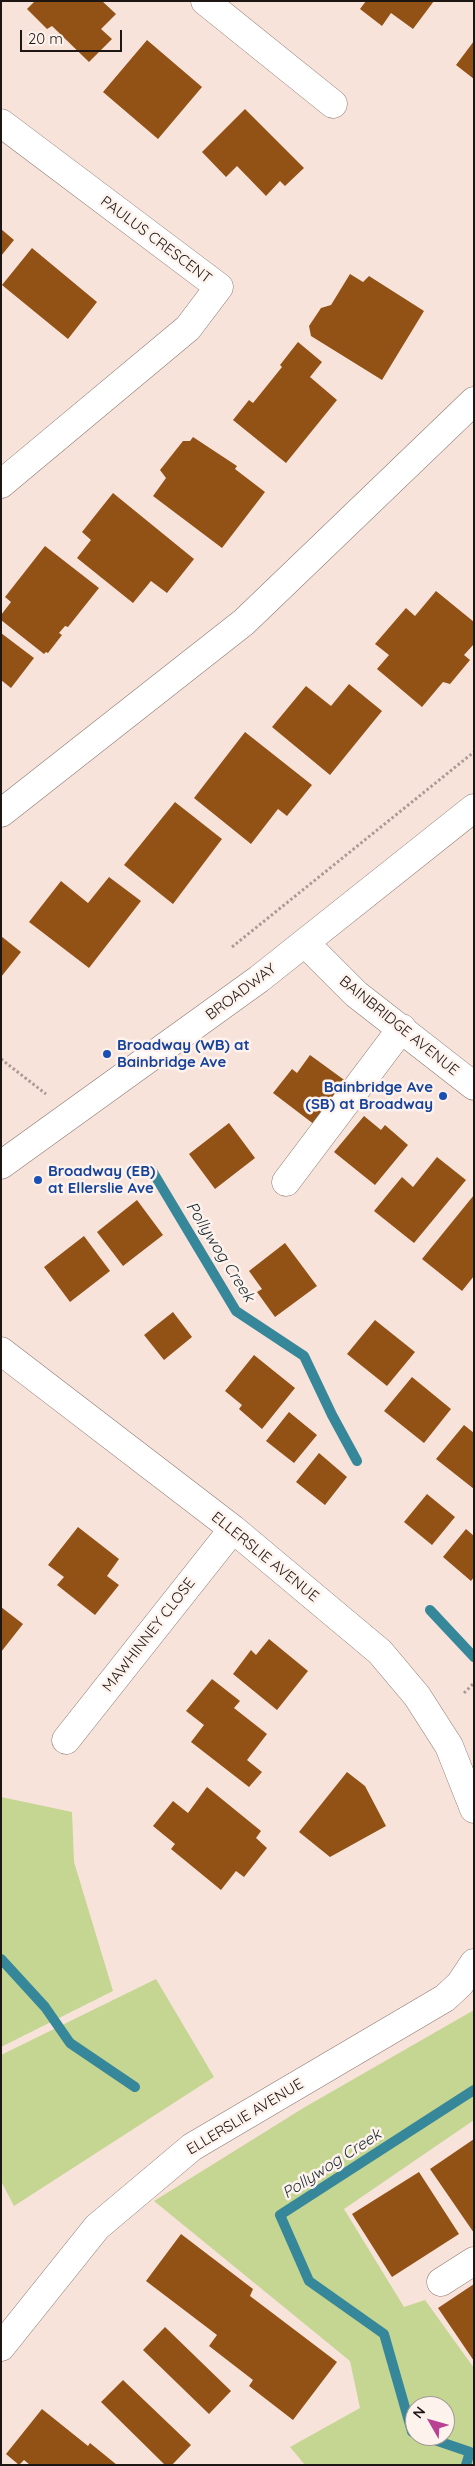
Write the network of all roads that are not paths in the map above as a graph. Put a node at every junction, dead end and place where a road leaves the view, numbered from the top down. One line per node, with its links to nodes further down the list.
1 (205, 1): 2 (street)
2 (333, 104)
3 (1, 123): 5 (street, PAULUS CRESCENT)
4 (474, 401): 7 (street)
5 (1, 484)
6 (474, 808): 8 (street, BROADWAY)
7 (1, 813)
8 (305, 943): 9 (street, BAINBRIDGE AVENUE); 11 (street, BROADWAY)
9 (402, 1028): 10 (street, BAINBRIDGE AVENUE); 12 (street)
10 (474, 1086)
11 (1, 1166)
12 (286, 1182)
13 (1, 1352): 14 (street, ELLERSLIE AVENUE)
14 (233, 1529): 15 (street, MAWHINNEY CLOSE); 16 (street, ELLERSLIE AVENUE)
15 (66, 1740)
16 (474, 1809)
17 (474, 1963): 20 (street, ELLERSLIE AVENUE)
18 (474, 2261): 19 (street)
19 (441, 2282)
20 (1, 2347)

